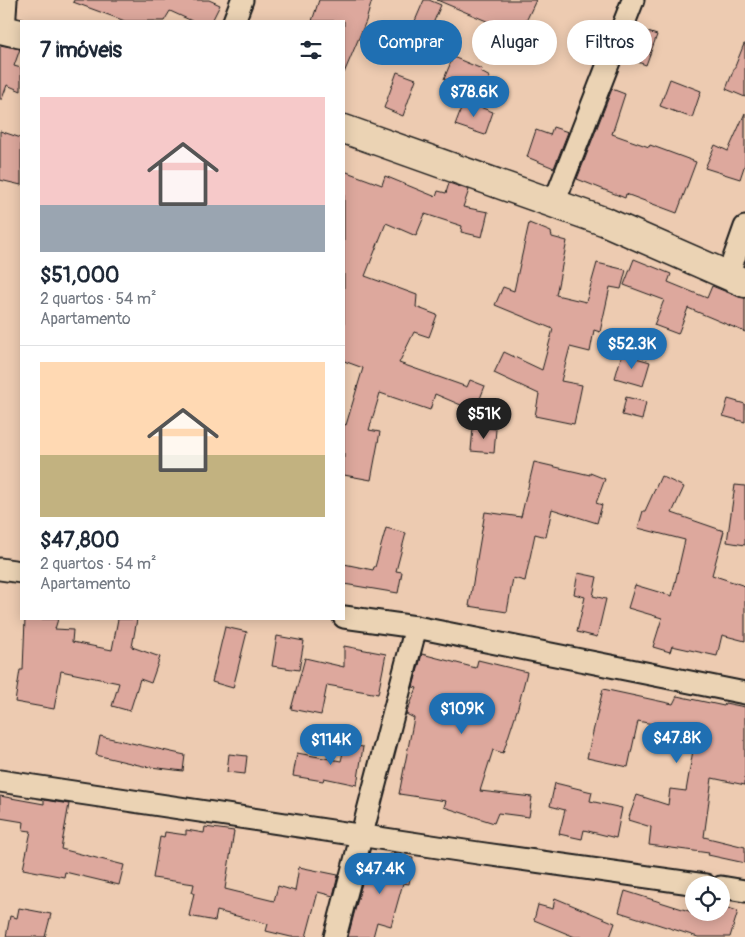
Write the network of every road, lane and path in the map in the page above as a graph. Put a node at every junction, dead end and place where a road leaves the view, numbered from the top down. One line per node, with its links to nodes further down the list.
1 (6, 0): 5 (street)
2 (242, 0): 4 (street)
3 (633, 0): 7 (street)
4 (234, 20)
5 (8, 31)
6 (345, 128): 7 (street)
7 (554, 202): 9 (street)
8 (745, 227): 9 (street)
9 (736, 279)
10 (0, 569): 11 (street)
11 (20, 572)
12 (345, 617): 13 (street)
13 (416, 627): 14 (street); 16 (street)
14 (745, 692)
15 (0, 781): 16 (street)
16 (361, 835): 17 (street); 20 (street)
17 (685, 882)
18 (730, 888): 19 (street)
19 (745, 891)
20 (335, 937)

